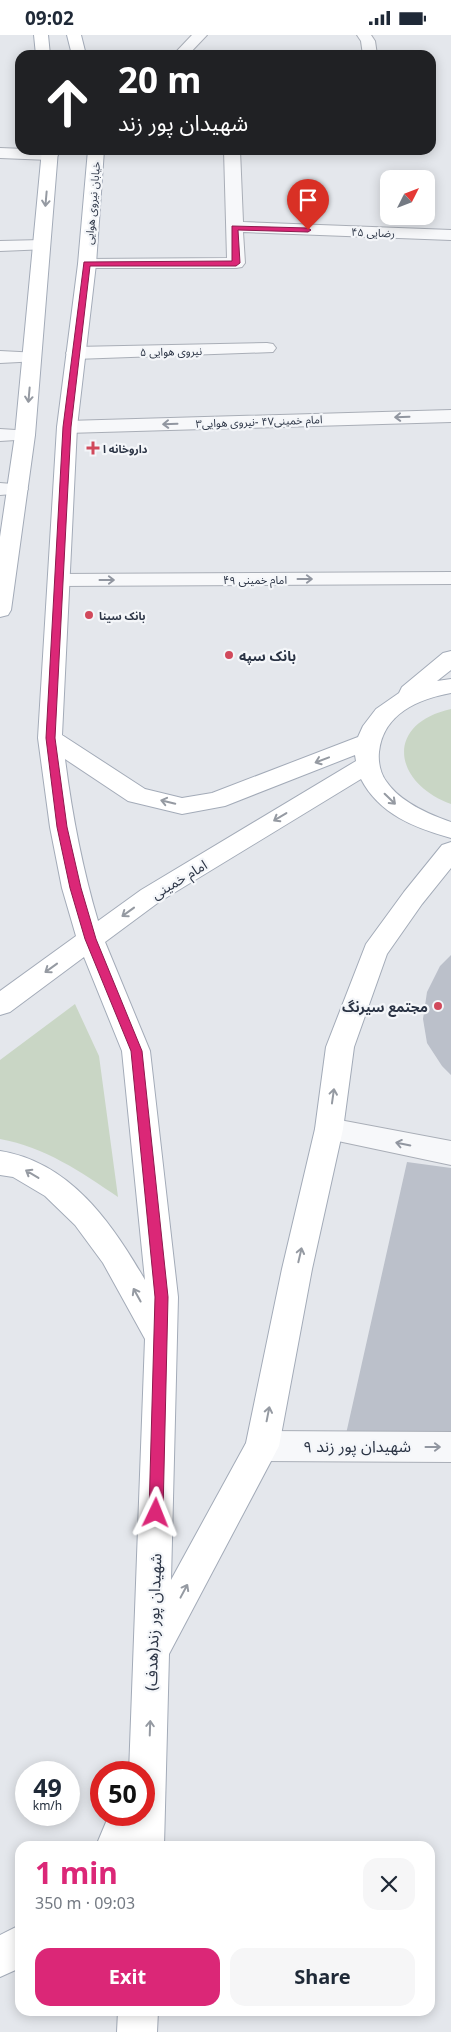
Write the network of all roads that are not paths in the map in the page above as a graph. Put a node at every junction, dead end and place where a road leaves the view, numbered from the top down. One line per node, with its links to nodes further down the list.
1 (41, 35): 5 (main road)
2 (74, 35): 6 (main road)
3 (200, 35): 7 (street)
4 (364, 35): 8 (street)
5 (42, 50)
6 (78, 50)
7 (185, 50)
8 (369, 50)
9 (0, 153): 10 (street)
10 (15, 153)
11 (50, 155): 16 (main road, one-way to 16)
12 (96, 155): 18 (main road, خیابان نیروی هوایی)
13 (232, 155): 14 (street)
14 (235, 227): 15 (street, رضایی ۴۵); 18 (street)
15 (451, 235)
16 (42, 245): 17 (street); 22 (main road)
17 (0, 246)
18 (87, 264): 20 (main road, خیابان نیروی هوایی)
19 (266, 349): 20 (street, نیروی هوایی ۵)
20 (75, 353): 24 (main road, خیابان نیروی هوایی)
21 (0, 357): 22 (street)
22 (32, 357): 26 (main road, one-way to 26)
23 (451, 416): 24 (street, امام خمینی۴۷ -نیروی هوایی۳, one-way to 24)
24 (67, 427): 29 (main road, خیابان نیروی هوایی)
25 (0, 435): 26 (street)
26 (25, 435): 27 (main road)
27 (9, 489): 30 (main road)
28 (451, 578): 29 (street, امام خمینی ۴۹, one-way to 28)
29 (59, 580): 34 (main road, خیابان نیروی هوایی)
30 (0, 610)
31 (451, 658): 33 (main road)
32 (451, 687): 33 (main road)
33 (391, 707): 35 (main road)
34 (50, 738): 35 (main road, one-way to 34); 38 (main road, خیابان نیروی هوایی)
35 (367, 754): 36 (main road, one-way to 36); 38 (main road, امام خمینی, one-way to 38)
36 (451, 831)
37 (451, 851): 40 (main road, one-way to 37)
38 (90, 939): 39 (main road, امام خمینی, one-way to 39); 43 (main road, شهیدان پور زند(هدف))
39 (0, 1005)
40 (329, 1129): 41 (street, one-way to 40); 44 (main road, one-way to 40)
41 (451, 1153)
42 (0, 1163): 43 (main road, one-way to 42)
43 (161, 1337): 46 (main road, شهیدان پور زند(هدف))
44 (262, 1446): 45 (street, شهیدان پور زند ۹, one-way to 45); 46 (main road, one-way to 44)
45 (451, 1447)
46 (152, 1649): 47 (main road, شهیدان پور زند(هدف), one-way to 46)
47 (147, 1761)
48 (123, 1826): 50 (main road)
49 (145, 1826): 51 (main road, شهیدان پور زند(هدف))
50 (117, 1841)
51 (145, 1841)
52 (15, 1948): 53 (main road)
53 (0, 1957)
54 (138, 2016): 55 (main road)
55 (137, 2032)

